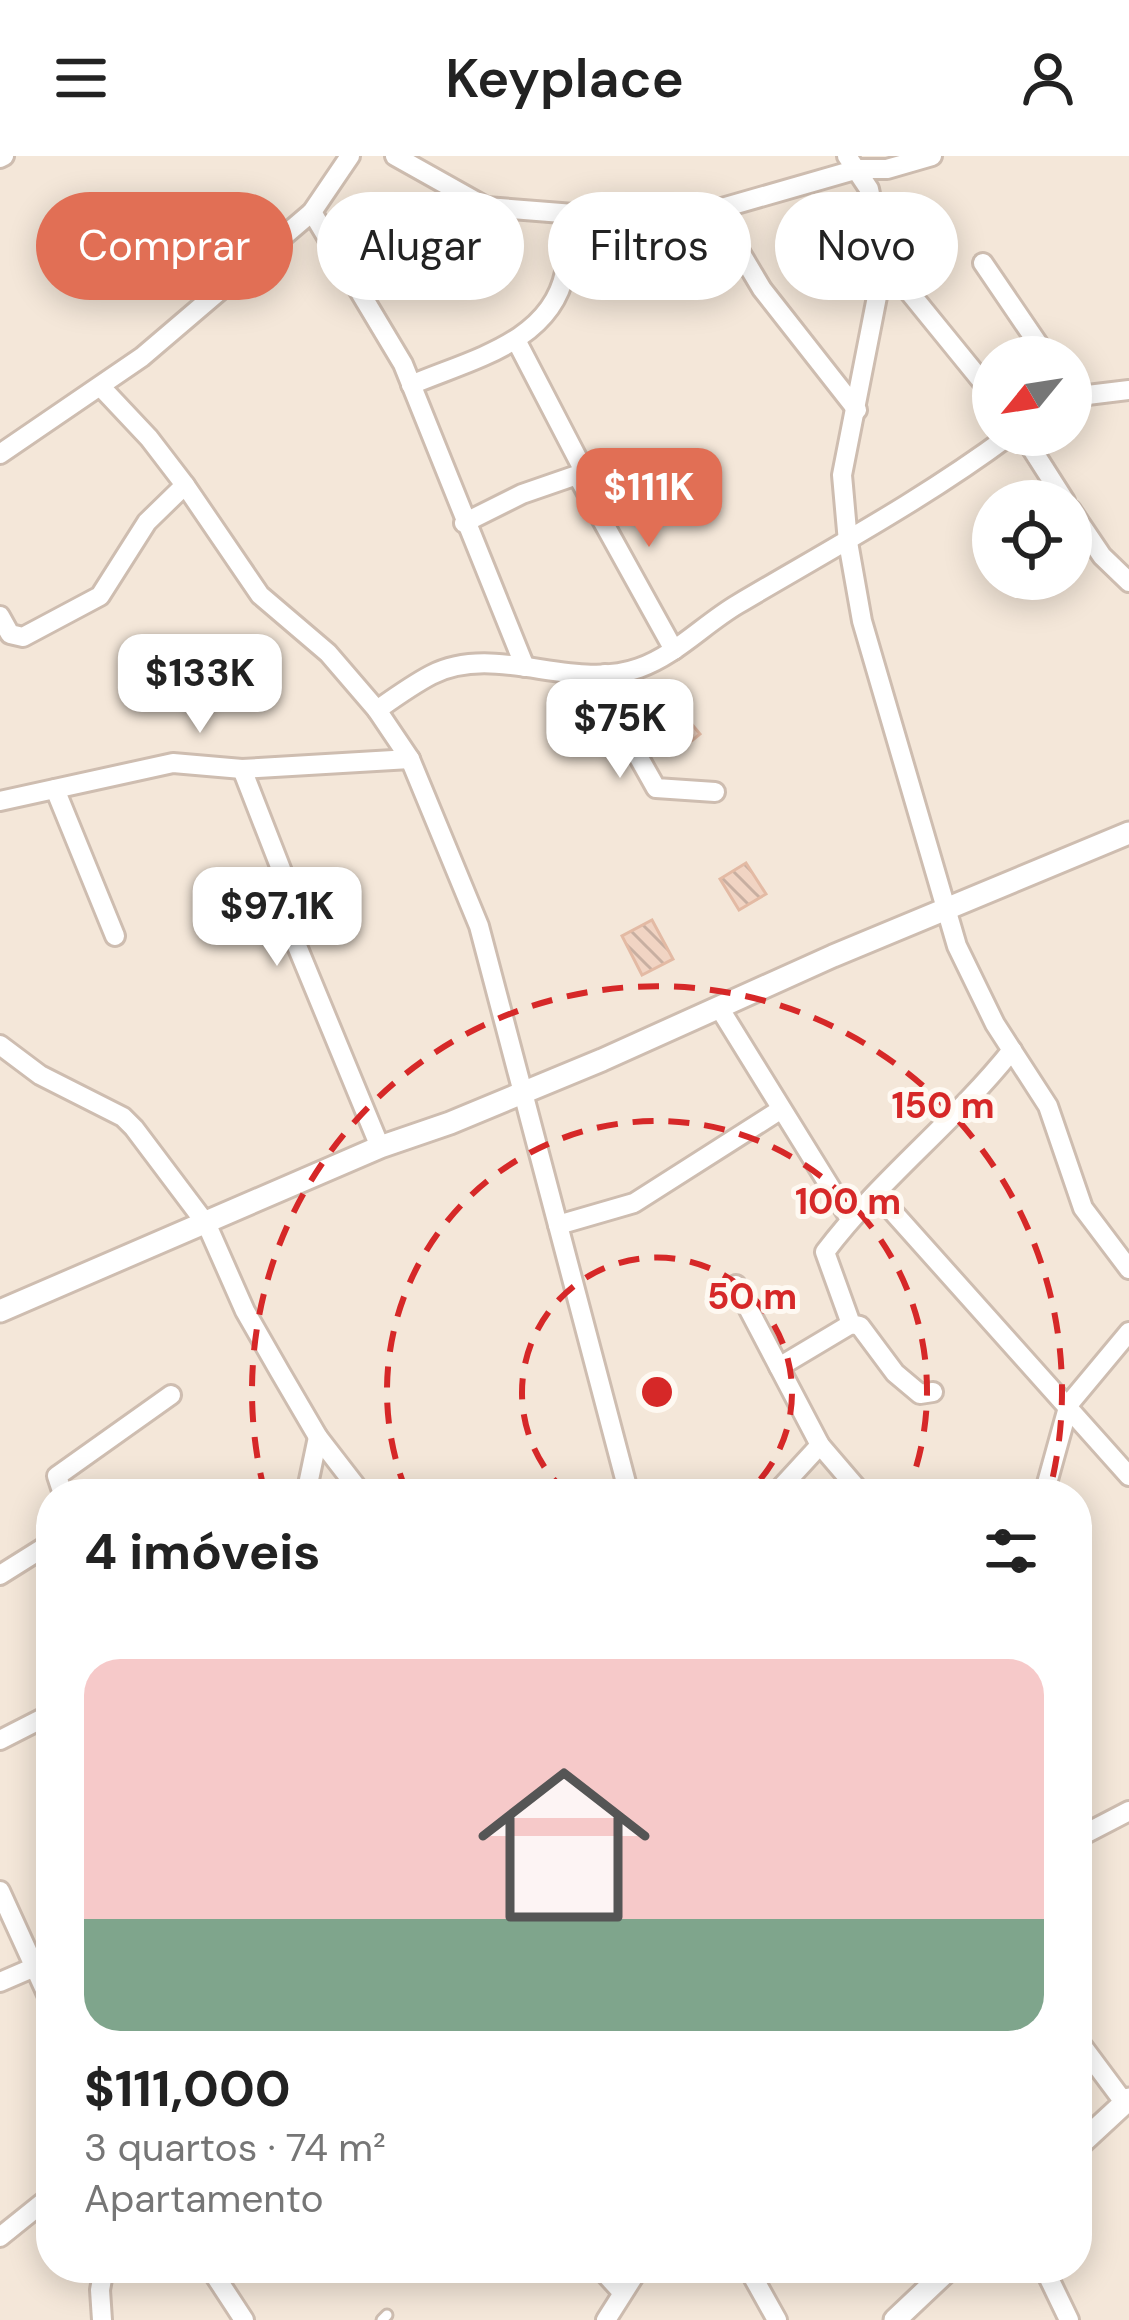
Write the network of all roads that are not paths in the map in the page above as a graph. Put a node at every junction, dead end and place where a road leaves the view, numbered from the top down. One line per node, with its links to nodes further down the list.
1 (350, 156): 7 (street)
2 (395, 156): 8 (street)
3 (932, 156): 4 (street)
4 (852, 162): 5 (street); 6 (street)
5 (870, 192)
6 (751, 197)
7 (312, 212): 17 (street); 18 (street)
8 (548, 213)
9 (983, 263): 14 (street)
10 (751, 270): 21 (street)
11 (554, 300): 15 (street)
12 (877, 300): 21 (street)
13 (915, 300): 16 (street)
14 (1033, 336)
15 (516, 340): 17 (street); 24 (street)
16 (972, 369)
17 (411, 385): 26 (street)
18 (101, 387): 22 (street); 25 (street)
19 (1129, 390): 20 (street)
20 (1092, 393)
21 (856, 410): 28 (street)
22 (0, 453)
23 (978, 456): 28 (street)
24 (577, 475): 26 (street); 31 (street)
25 (185, 484): 30 (street); 34 (street)
26 (464, 523): 32 (street)
27 (1092, 541): 29 (street)
28 (848, 542): 31 (street); 41 (street)
29 (1129, 582)
30 (0, 616)
31 (674, 650): 33 (street)
32 (524, 667): 33 (street); 34 (street)
33 (605, 674): 38 (street)
34 (377, 710): 35 (street)
35 (410, 759): 36 (street); 46 (street)
36 (242, 769): 37 (street); 48 (street)
37 (55, 789): 39 (street); 42 (street)
38 (715, 792)
39 (0, 801)
40 (1129, 833): 41 (street)
41 (947, 911): 43 (street); 45 (street)
42 (115, 936)
43 (720, 1010): 46 (street); 47 (street)
44 (0, 1045): 51 (street)
45 (1012, 1050): 49 (street); 53 (street)
46 (523, 1092): 48 (street); 52 (street)
47 (779, 1110): 50 (street); 52 (street)
48 (380, 1147): 51 (street)
49 (878, 1194): 50 (street); 61 (street)
50 (850, 1219): 56 (street)
51 (207, 1225): 55 (street); 62 (street)
52 (558, 1225): 68 (street)
53 (1129, 1269)
54 (736, 1285): 58 (street)
55 (0, 1311)
56 (851, 1324): 58 (street); 59 (street)
57 (1129, 1332): 61 (street)
58 (779, 1367): 63 (street)
59 (933, 1392)
60 (170, 1395): 65 (street)
61 (1069, 1404): 64 (street); 71 (street)
62 (318, 1437): 66 (street); 67 (street)
63 (820, 1445): 69 (street); 70 (street)
64 (1129, 1476)
65 (58, 1479)
66 (309, 1479)
67 (350, 1479)
68 (625, 1479)
69 (789, 1479)
70 (849, 1479)
71 (1048, 1479)
72 (36, 1557): 73 (street)
73 (0, 1575)
74 (36, 1722): 75 (street)
75 (0, 1740)
76 (1129, 1811): 77 (street)
77 (1092, 1830)
78 (0, 1891): 79 (street)
79 (36, 1952)
80 (36, 1967): 81 (street)
81 (0, 1982)
82 (1092, 2058): 83 (street)
83 (1127, 2101): 84 (street)
84 (1092, 2133)
85 (36, 2208): 86 (street)
86 (0, 2237)
87 (101, 2283): 95 (street)
88 (223, 2283): 96 (street)
89 (614, 2283): 94 (street)
90 (627, 2283): 94 (street)
91 (756, 2283): 98 (street)
92 (934, 2283): 99 (street)
93 (1052, 2283): 100 (street)
94 (621, 2291): 97 (street)
95 (102, 2320)
96 (244, 2320)
97 (606, 2320)
98 (777, 2320)
99 (895, 2320)
100 (1070, 2320)

